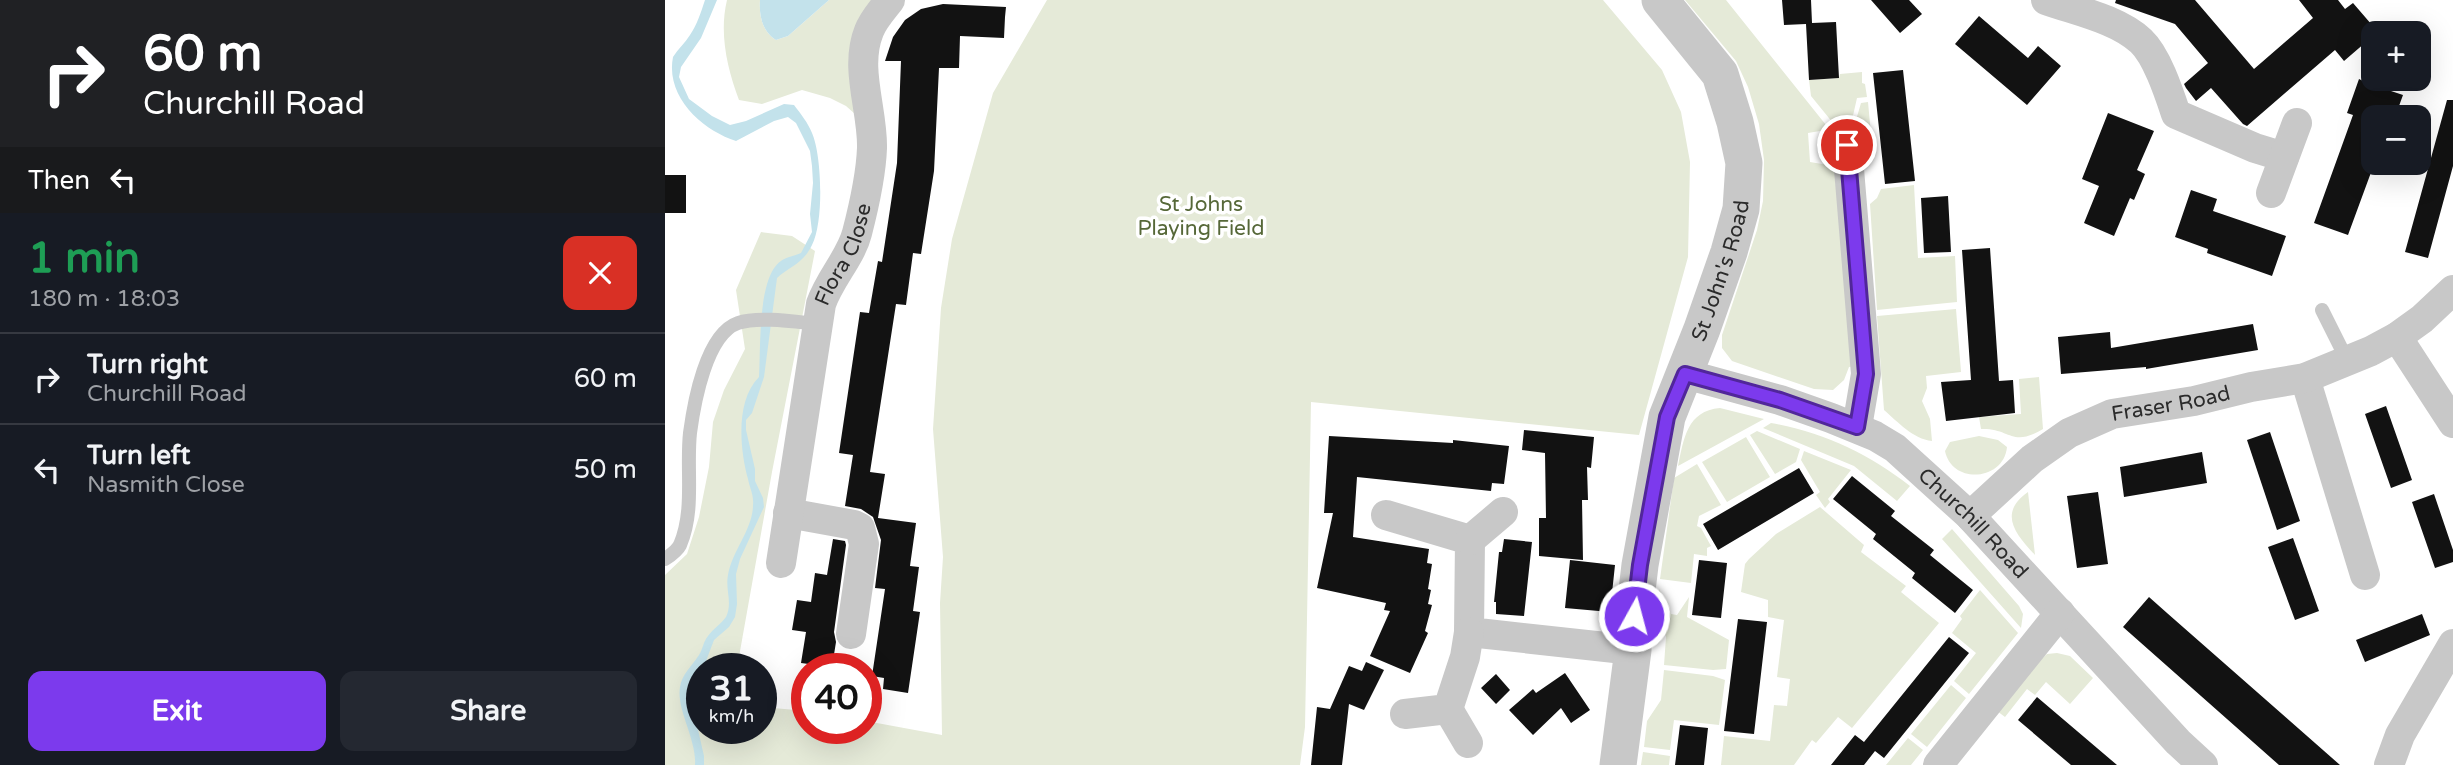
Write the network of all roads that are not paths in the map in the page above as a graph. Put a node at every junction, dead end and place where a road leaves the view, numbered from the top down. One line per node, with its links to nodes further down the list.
1 (890, 0): 11 (street, Flora Close)
2 (1660, 0): 14 (street, St John's Road)
3 (2046, 0): 4 (street)
4 (2097, 8): 7 (street)
5 (2297, 123): 7 (street)
6 (1832, 146): 17 (street)
7 (2284, 156): 8 (street)
8 (2271, 193)
9 (2453, 290): 12 (street, Fraser Road)
10 (2322, 310): 13 (lane)
11 (818, 324): 19 (street, Flora Close); 23 (lane)
12 (2397, 337): 13 (street, Fraser Road); 16 (street)
13 (2347, 360): 15 (street, Fraser Road)
14 (1685, 374): 17 (street, Churchill Road); 30 (street, St John's Road)
15 (2305, 378): 21 (street, Fraser Road); 25 (street)
16 (2453, 423)
17 (1857, 427): 21 (street, Churchill Road)
18 (1503, 512): 22 (street)
19 (788, 513): 24 (street, Flora Close); 28 (street)
20 (1386, 515): 22 (street)
21 (1970, 516): 26 (street, Churchill Road)
22 (1470, 540): 27 (street)
23 (665, 559)
24 (781, 563)
25 (2365, 575)
26 (2060, 613): 34 (street); 36 (street, Churchill Road)
27 (1469, 632): 30 (street); 31 (street)
28 (851, 634)
29 (2453, 644): 37 (street)
30 (1633, 650): 35 (street, St John's Road)
31 (1448, 709): 32 (street); 33 (street)
32 (1405, 714)
33 (1468, 743)
34 (1953, 760)
35 (1618, 765)
36 (2203, 765)
37 (2389, 765)

